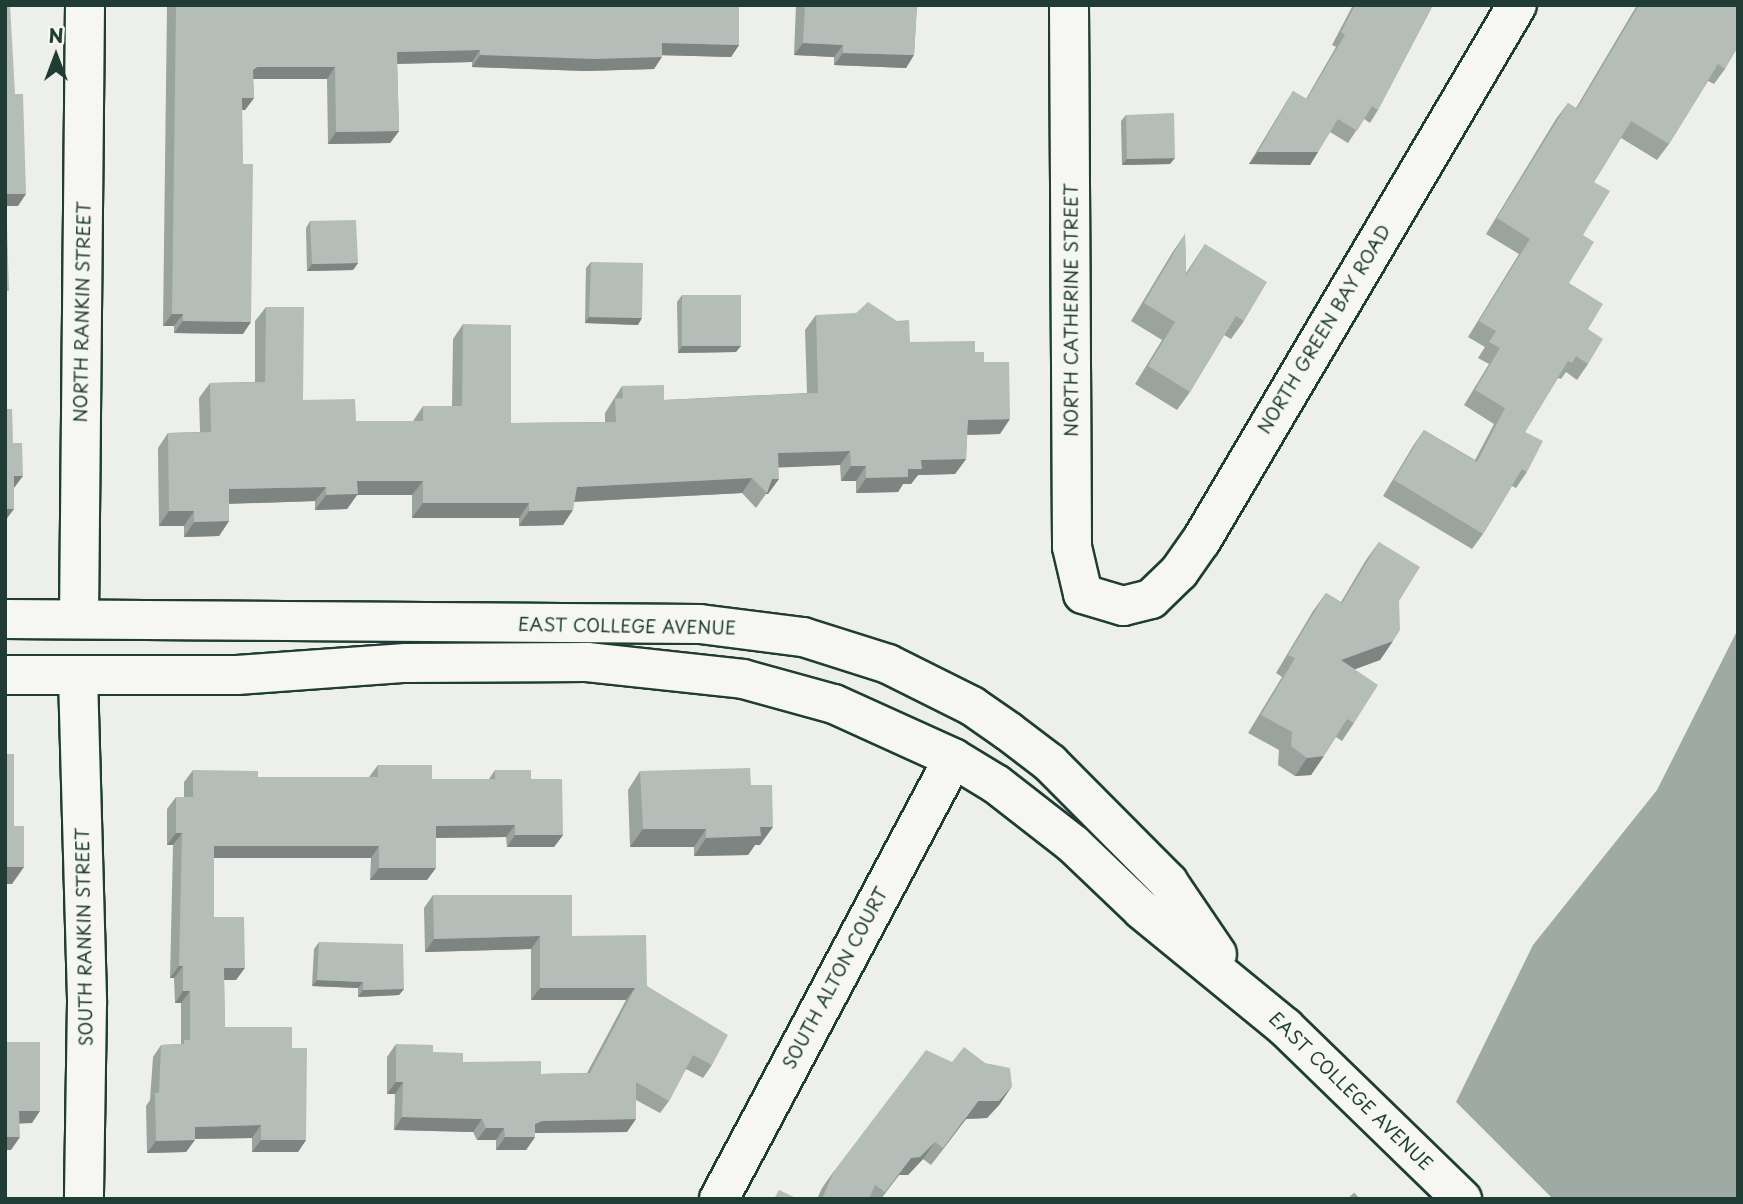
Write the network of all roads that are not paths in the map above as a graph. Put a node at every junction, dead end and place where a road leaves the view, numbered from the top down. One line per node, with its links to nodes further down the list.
1 (85, 5): 6 (main road, NORTH RANKIN STREET)
2 (1069, 5): 4 (main road, NORTH CATHERINE STREET)
3 (1517, 5): 4 (main road, NORTH GREEN BAY ROAD)
4 (1099, 603)
5 (5, 619): 6 (main road, EAST COLLEGE AVENUE)
6 (79, 619): 10 (main road, EAST COLLEGE AVENUE)
7 (5, 676): 8 (main road, EAST COLLEGE AVENUE)
8 (78, 676): 9 (main road, EAST COLLEGE AVENUE); 11 (main road, SOUTH RANKIN STREET)
9 (953, 758): 10 (main road, EAST COLLEGE AVENUE); 12 (main road, SOUTH ALTON COURT)
10 (1238, 985): 13 (main road, EAST COLLEGE AVENUE)
11 (84, 1199)
12 (719, 1199)
13 (1462, 1199)

